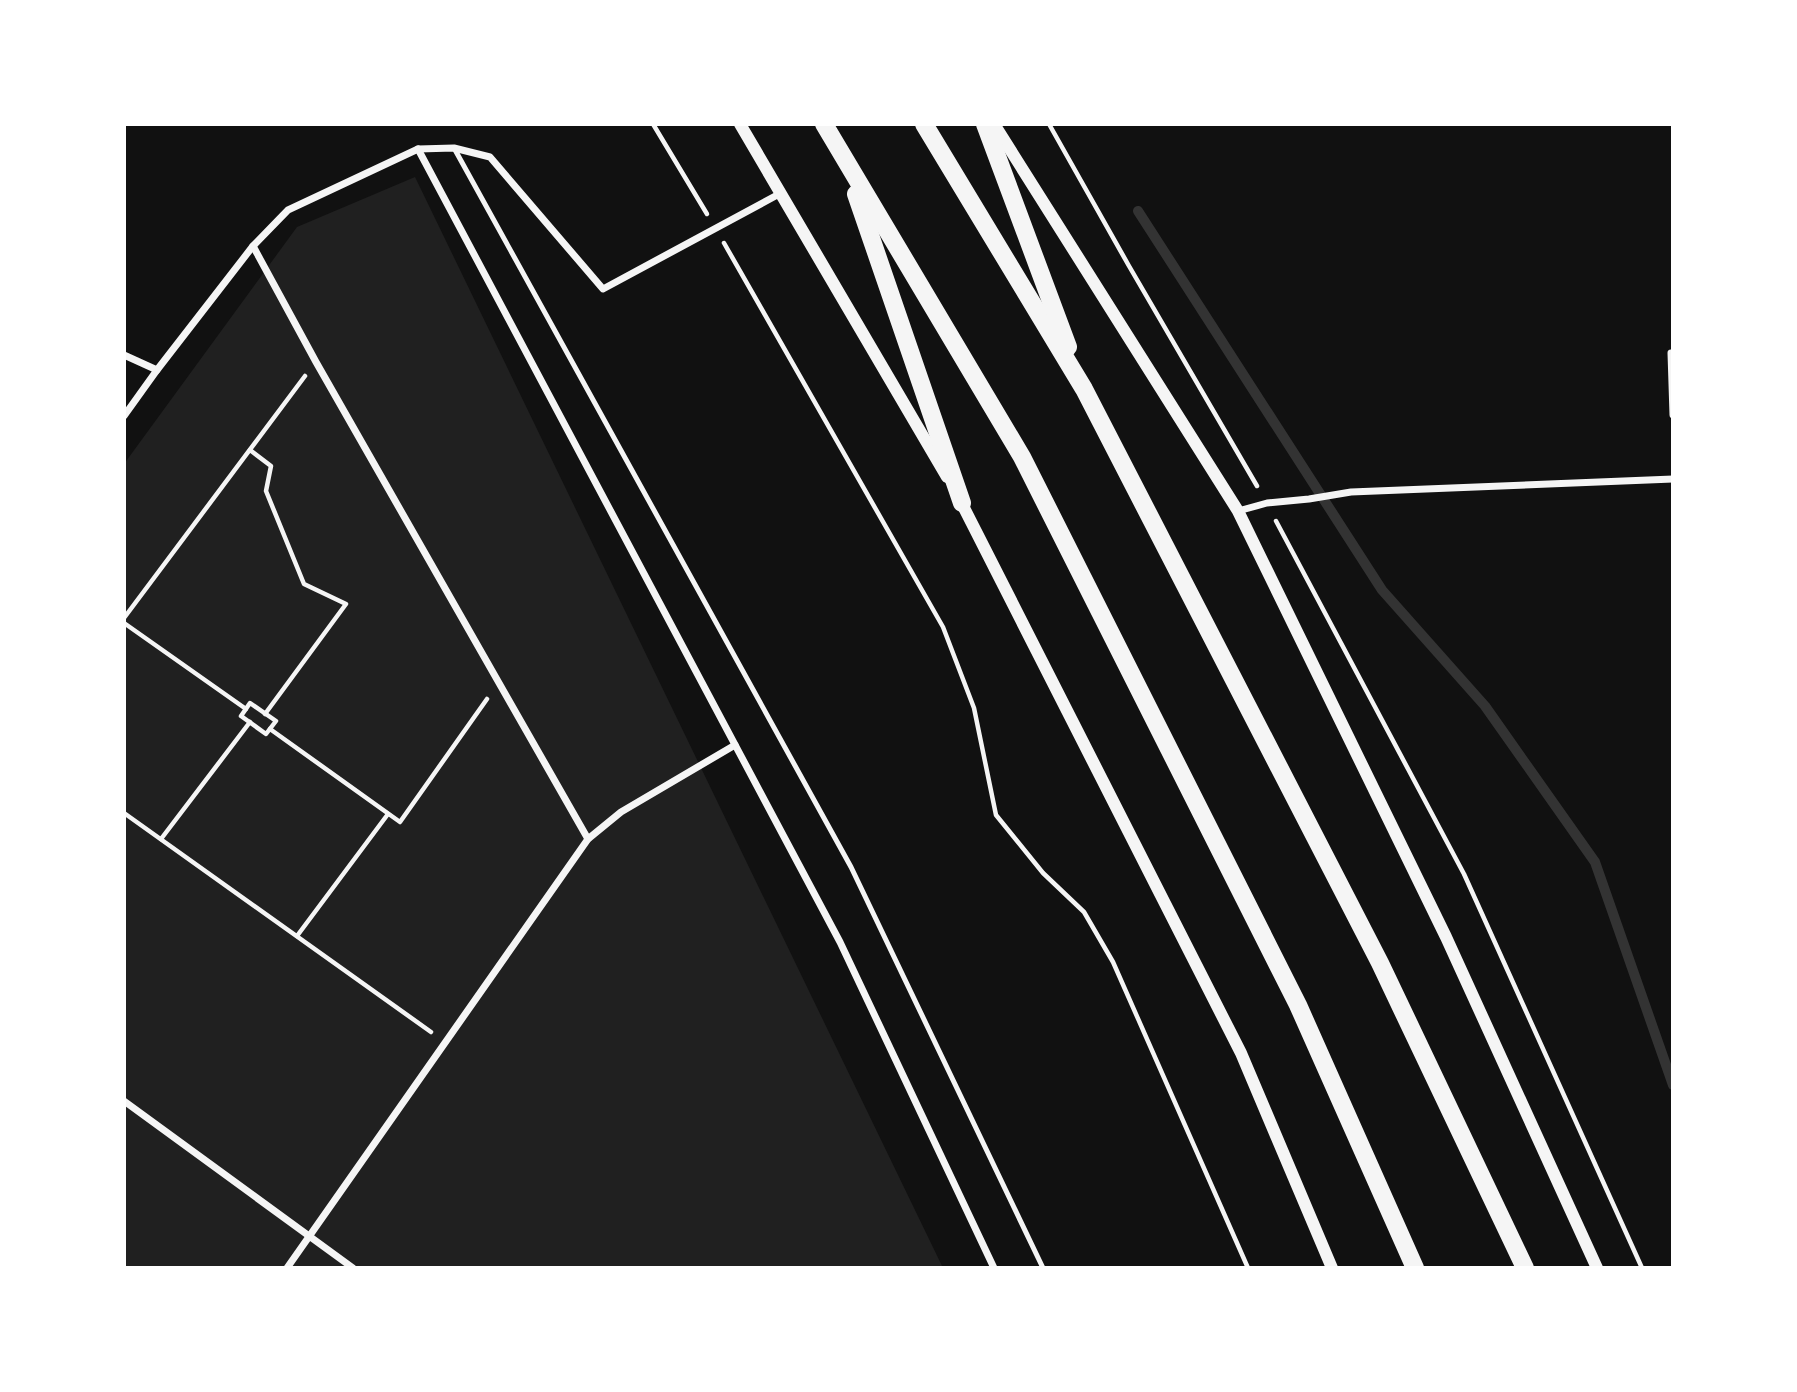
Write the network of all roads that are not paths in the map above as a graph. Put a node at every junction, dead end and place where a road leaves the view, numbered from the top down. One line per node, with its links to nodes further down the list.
1 (740, 124): 9 (street)
2 (824, 124): 8 (main road)
3 (924, 124): 14 (main road)
4 (985, 124): 14 (main road)
5 (995, 124): 19 (street)
6 (454, 148): 7 (street); 9 (street); 27 (lane)
7 (418, 149): 10 (street); 20 (street)
8 (844, 158): 18 (main road); 29 (main road)
9 (781, 193): 18 (street)
10 (253, 246): 13 (street); 21 (street)
11 (1671, 353): 15 (street)
12 (124, 355): 13 (street)
13 (157, 370): 16 (street)
14 (1084, 389): 30 (main road)
15 (1673, 415)
16 (124, 416)
17 (1673, 479): 19 (street)
18 (962, 503): 28 (street)
19 (1238, 511): 31 (street)
20 (735, 745): 21 (street); 26 (street)
21 (588, 839): 23 (street)
22 (124, 1101): 23 (street)
23 (310, 1237): 24 (street); 25 (street)
24 (287, 1268)
25 (353, 1268)
26 (994, 1268)
27 (1043, 1268)
28 (1332, 1268)
29 (1415, 1268)
30 (1525, 1268)
31 (1597, 1268)

